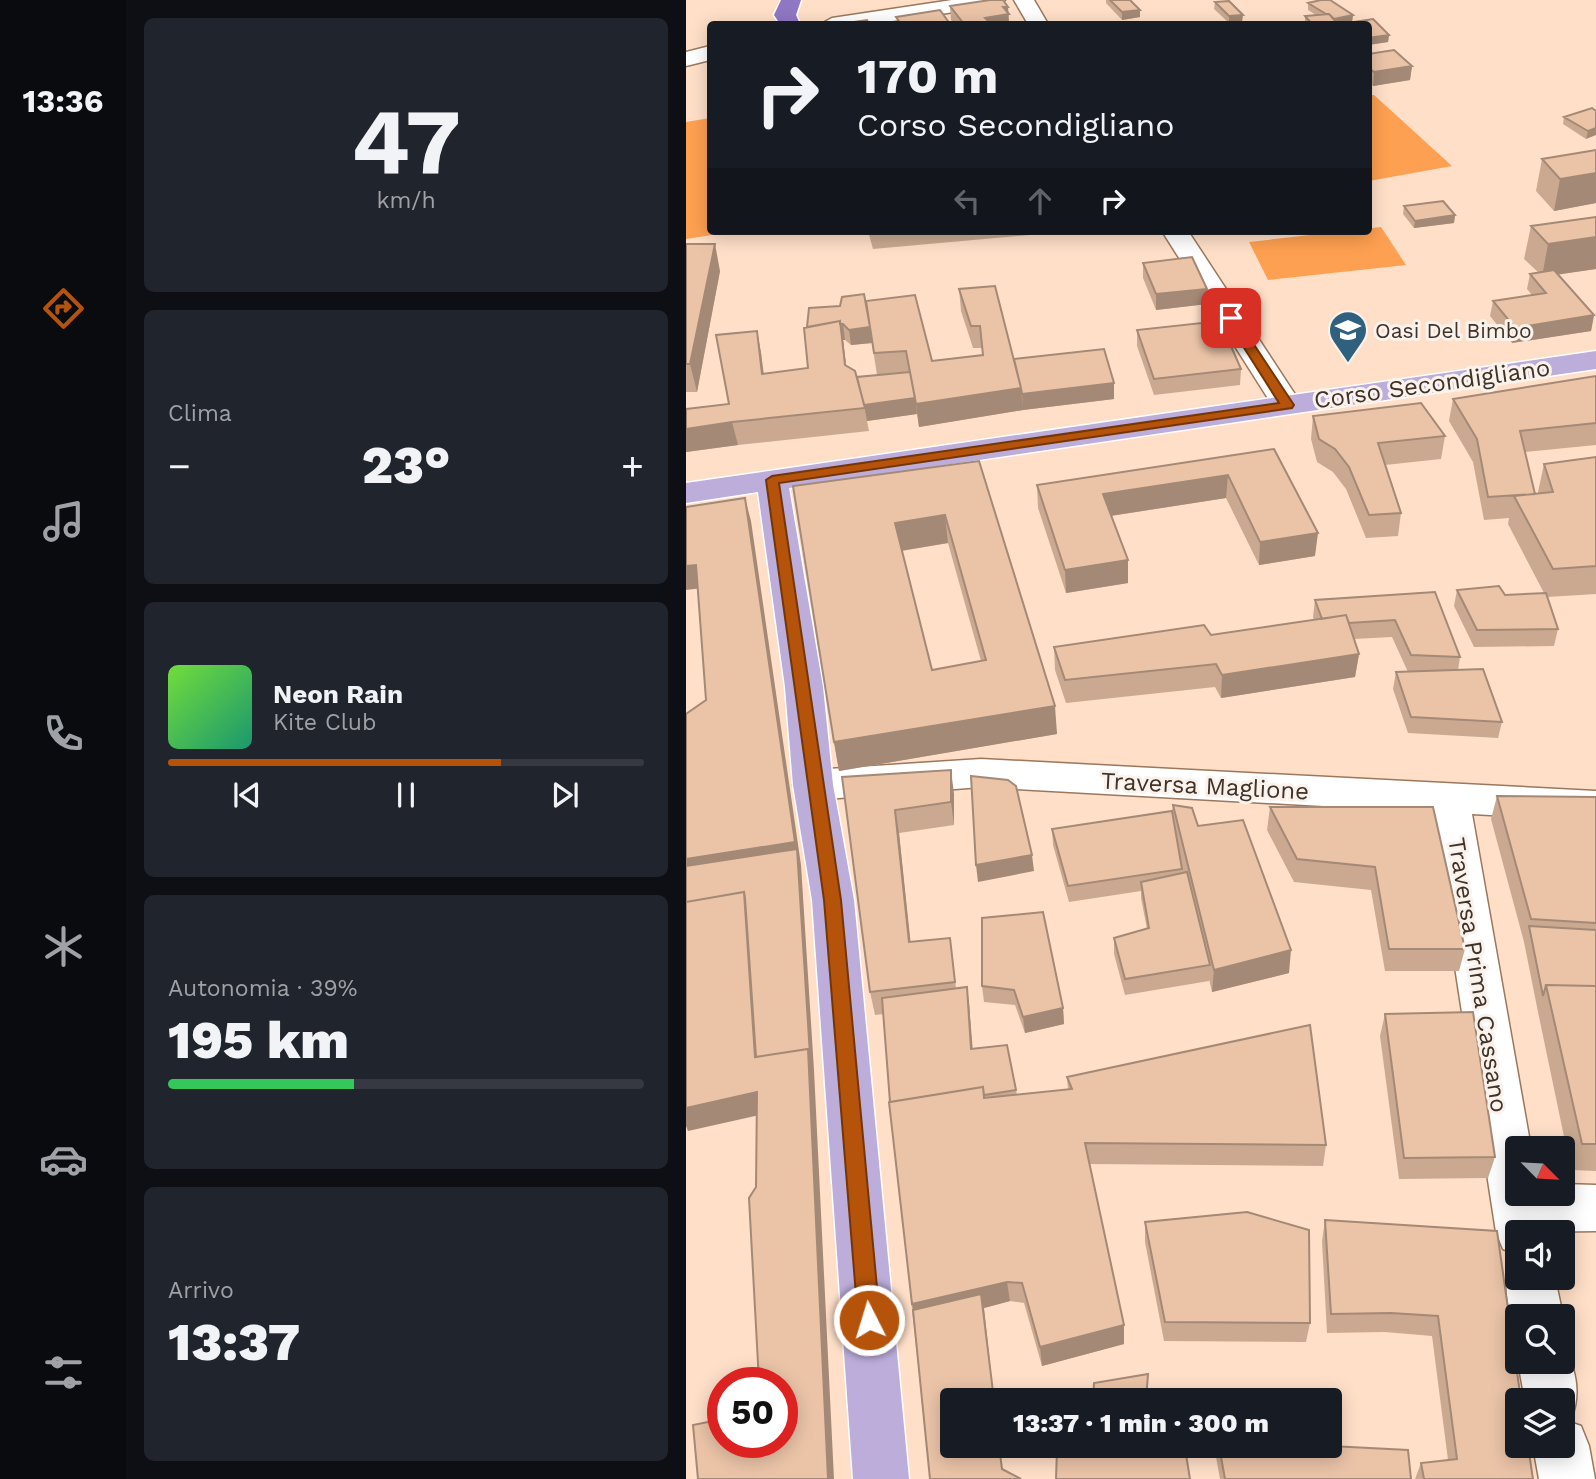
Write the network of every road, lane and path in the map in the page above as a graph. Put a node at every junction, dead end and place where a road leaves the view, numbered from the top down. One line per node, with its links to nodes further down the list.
1 (791, 0): 4 (highway)
2 (995, 0): 5 (street)
3 (1024, 0): 6 (street)
4 (788, 21)
5 (852, 21)
6 (1036, 21)
7 (707, 43): 8 (street)
8 (686, 48)
9 (707, 54): 10 (street)
10 (686, 59)
11 (1178, 235): 13 (street)
12 (1596, 360): 13 (main road, Corso Secondigliano)
13 (1287, 405): 14 (main road, Corso Secondigliano)
14 (772, 480): 15 (main road, Corso Secondigliano); 16 (main road)
15 (686, 493)
16 (814, 785): 17 (street, Traversa Maglione); 22 (main road)
17 (1449, 800): 18 (street, Traversa Maglione); 20 (street, Traversa Prima Cassano)
18 (1596, 806)
19 (1596, 1208): 20 (street)
20 (1519, 1219)
21 (1563, 1458): 23 (street)
22 (881, 1479)
23 (1567, 1479)

